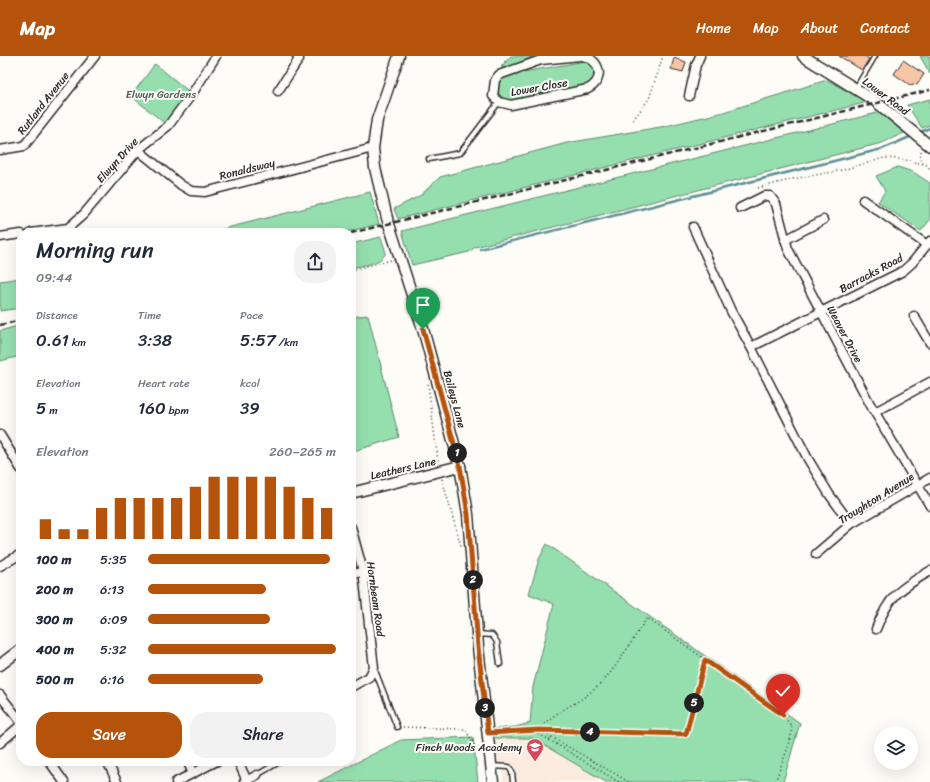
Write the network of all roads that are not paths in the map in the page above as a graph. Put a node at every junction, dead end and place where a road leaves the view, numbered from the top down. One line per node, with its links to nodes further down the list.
1 (95, 56): 16 (street, Rutland Avenue)
2 (216, 56): 17 (street, Elwyn Drive)
3 (296, 56): 11 (street)
4 (399, 56): 15 (street, Baileys Lane)
5 (582, 56): 9 (street, Lower Close); 13 (street, Lower Close)
6 (700, 56): 12 (street)
7 (803, 56): 10 (street, Lower Road)
8 (875, 56): 10 (lane)
9 (540, 58): 13 (street, Lower Close)
10 (856, 88): 14 (street, Lower Road)
11 (278, 91)
12 (689, 96)
13 (499, 102): 18 (lane)
14 (927, 142)
15 (373, 148): 17 (street, Ronaldsway); 36 (street, Baileys Lane)
16 (0, 150)
17 (138, 150): 23 (street, Elwyn Drive)
18 (429, 160)
19 (862, 200): 27 (street)
20 (740, 208): 26 (street, Weaver Drive)
21 (823, 220): 26 (street)
22 (693, 227): 31 (street)
23 (68, 228)
24 (16, 235): 25 (street)
25 (0, 237)
26 (785, 240): 28 (street, Weaver Drive)
27 (928, 243): 28 (street, Barracks Road)
28 (821, 312): 31 (street, Barracks Road); 33 (street, Weaver Drive)
29 (914, 316): 30 (street)
30 (930, 343)
31 (751, 347): 41 (street)
32 (930, 382): 33 (street)
33 (874, 412): 38 (street, Weaver Drive)
34 (0, 435): 35 (street)
35 (16, 461)
36 (460, 466): 39 (street, Leathers Lane); 50 (street, Baileys Lane)
37 (930, 478): 38 (street, Troughton Avenue)
38 (918, 485): 40 (street, Weaver Drive); 41 (street, Troughton Avenue)
39 (356, 492)
40 (930, 506)
41 (851, 524): 43 (street, Troughton Avenue)
42 (356, 545): 47 (street, Hornbeam Road)
43 (816, 554)
44 (16, 557): 45 (street)
45 (0, 566)
46 (930, 570): 49 (street)
47 (363, 571): 48 (street); 54 (street, Hornbeam Road)
48 (356, 573)
49 (876, 629)
50 (477, 634): 52 (lane); 67 (street, Baileys Lane)
51 (16, 653): 53 (street)
52 (500, 664)
53 (0, 665)
54 (374, 668): 55 (street); 58 (lane)
55 (356, 684)
56 (0, 696): 57 (street)
57 (16, 717)
58 (397, 727)
59 (16, 728): 60 (street)
60 (0, 743)
61 (53, 766): 71 (street)
62 (109, 766): 72 (street)
63 (190, 766): 68 (street)
64 (206, 766): 68 (street)
65 (240, 766): 70 (street)
66 (272, 766): 69 (lane)
67 (491, 766): 74 (street, Baileys Lane); 75 (lane)
68 (193, 773): 73 (street)
69 (257, 775): 70 (street)
70 (246, 781)
71 (64, 782)
72 (117, 782)
73 (176, 782)
74 (493, 782)
75 (513, 782)

